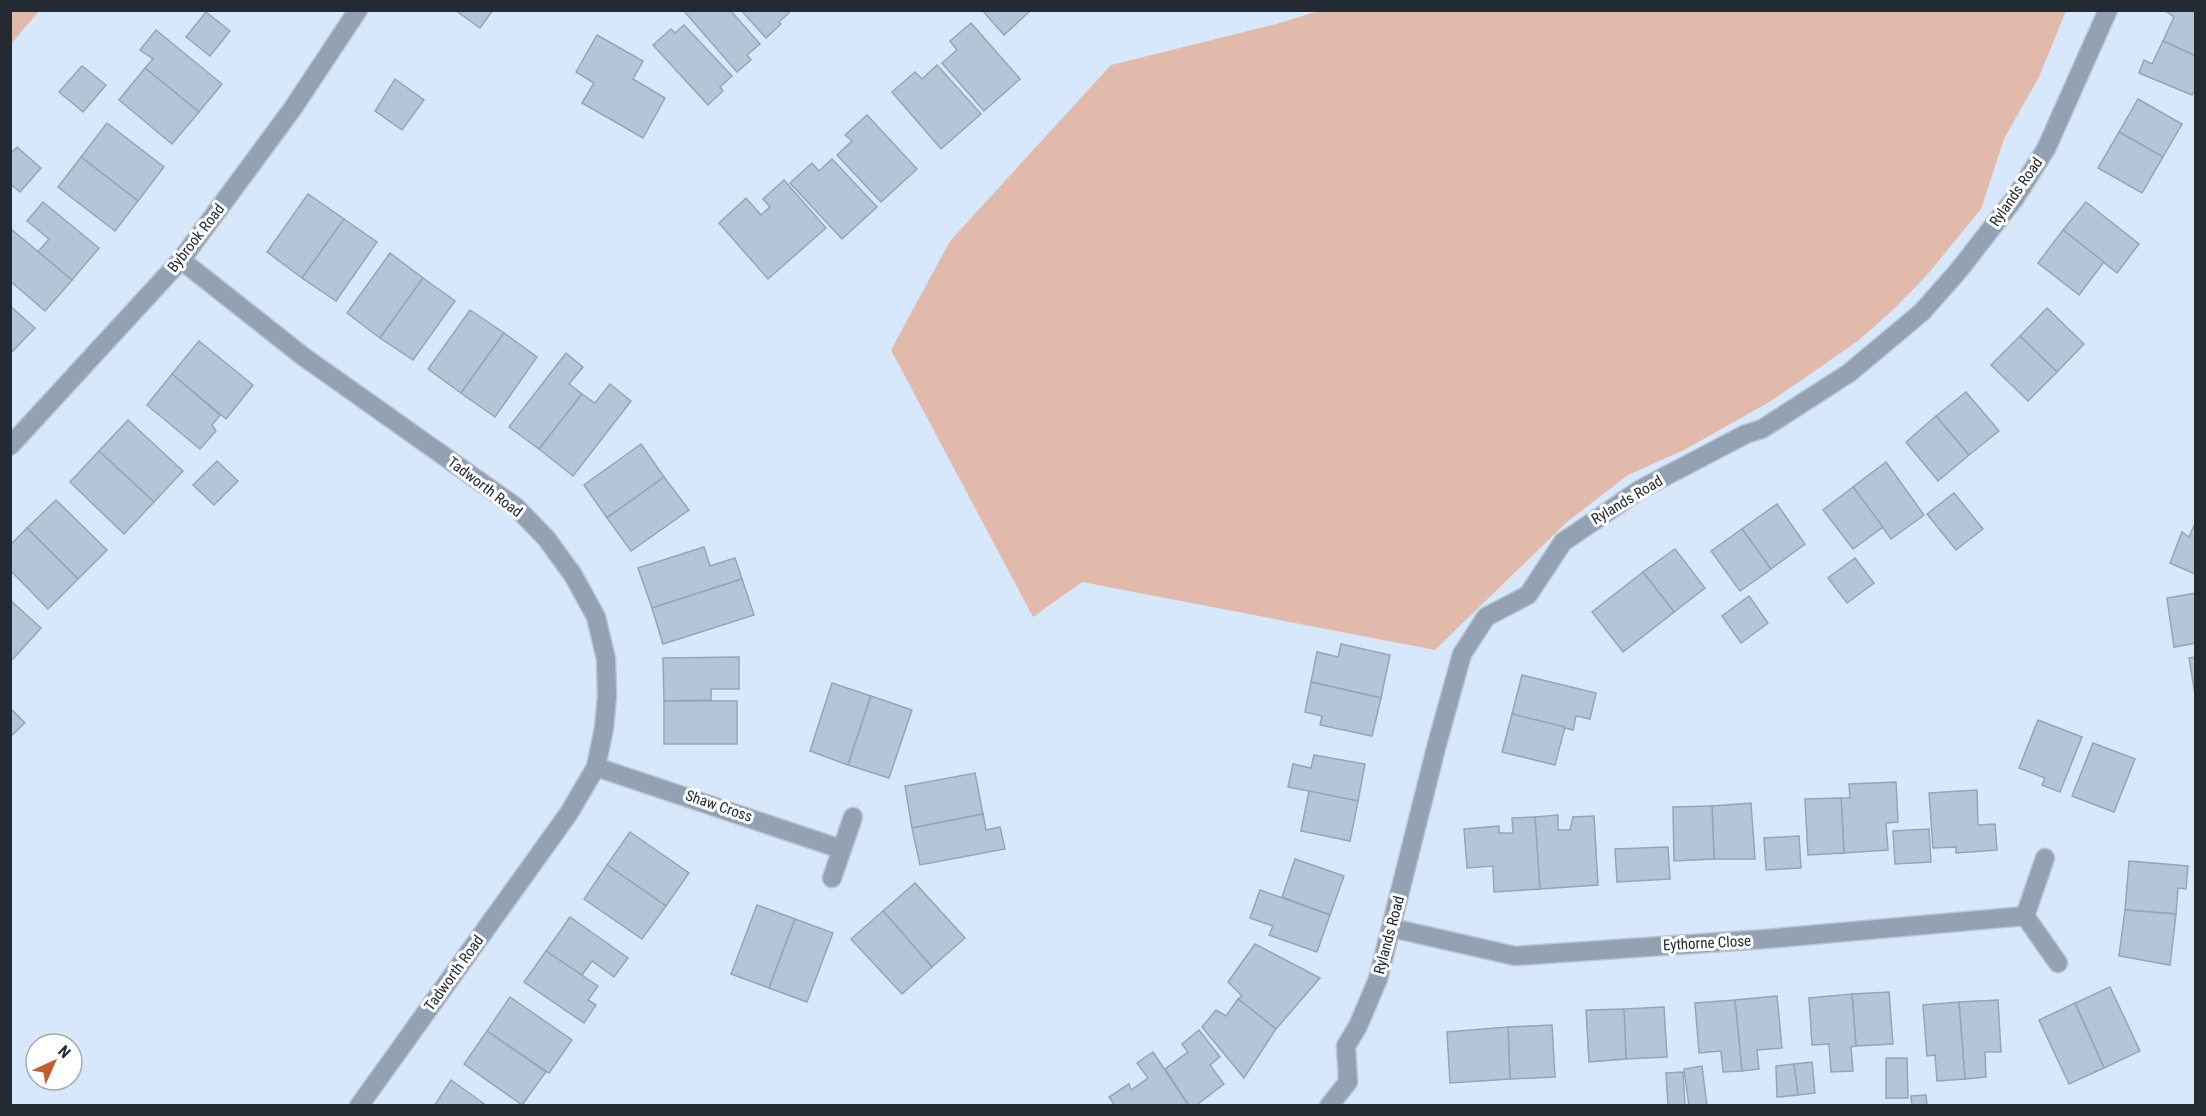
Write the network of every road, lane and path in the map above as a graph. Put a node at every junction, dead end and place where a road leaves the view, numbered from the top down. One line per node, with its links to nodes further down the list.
1 (358, 10): 3 (street, Bybrook Road)
2 (2108, 10): 11 (street, Rylands Road)
3 (181, 260): 4 (street, Bybrook Road); 5 (street, Tadworth Road)
4 (10, 446)
5 (596, 766): 7 (street, Shaw Cross); 13 (street, Tadworth Road)
6 (853, 818): 7 (street)
7 (841, 849): 9 (street)
8 (2045, 858): 10 (street)
9 (832, 878)
10 (2025, 916): 11 (street, Eythorne Close); 12 (street)
11 (1392, 928): 14 (street, Rylands Road)
12 (2058, 963)
13 (360, 1106)
14 (1329, 1106)

